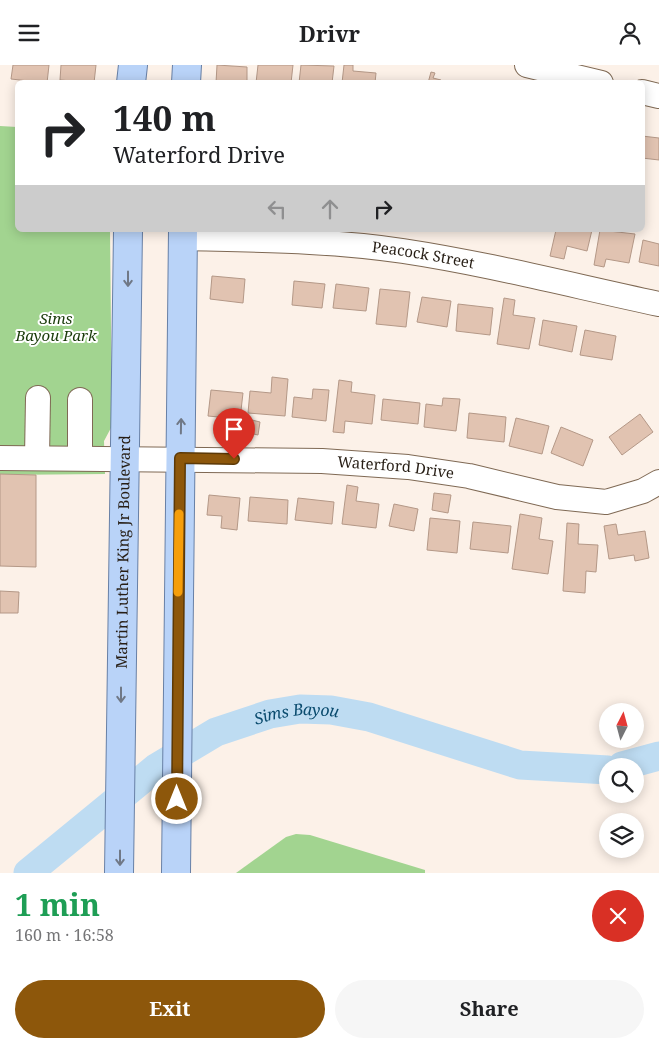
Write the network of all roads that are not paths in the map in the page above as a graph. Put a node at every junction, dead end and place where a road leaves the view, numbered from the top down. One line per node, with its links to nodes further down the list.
1 (133, 65): 4 (main road)
2 (187, 65): 5 (main road)
3 (527, 65): 6 (street)
4 (131, 80)
5 (186, 80)
6 (589, 80)
7 (645, 93): 8 (street)
8 (659, 96)
9 (128, 232): 17 (main road, Martin Luther King Jr Boulevard, one-way to 17)
10 (183, 234): 11 (street, Peacock Street); 18 (main road, one-way to 10)
11 (659, 304)
12 (38, 398): 15 (street)
13 (80, 400): 16 (street)
14 (0, 458): 15 (street, Waterford Drive)
15 (38, 458): 16 (street, Waterford Drive)
16 (80, 458): 17 (street, Waterford Drive)
17 (126, 458): 18 (street, Waterford Drive); 20 (main road, Martin Luther King Jr Boulevard, one-way to 20)
18 (180, 458): 19 (street, Waterford Drive); 21 (main road)
19 (659, 482)
20 (120, 873)
21 (176, 873)

